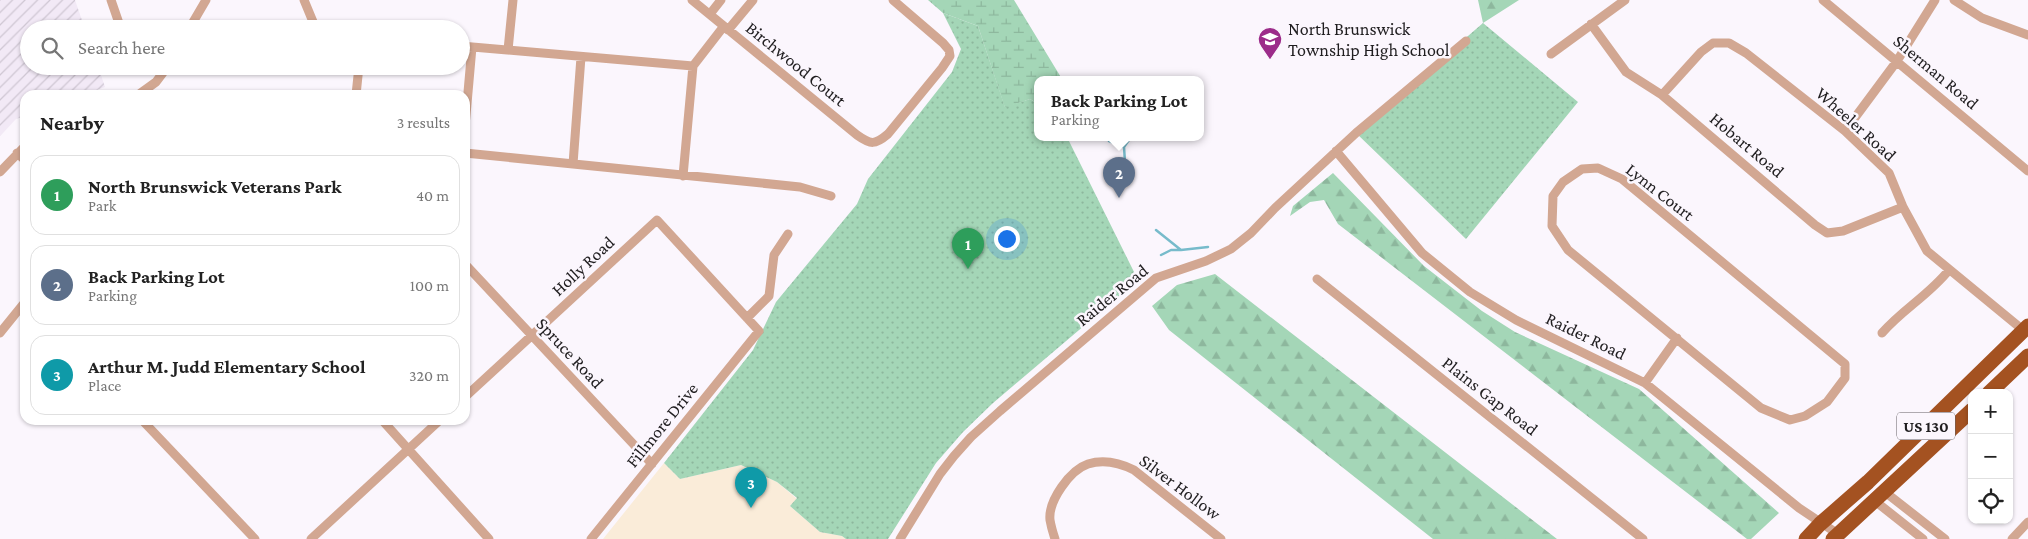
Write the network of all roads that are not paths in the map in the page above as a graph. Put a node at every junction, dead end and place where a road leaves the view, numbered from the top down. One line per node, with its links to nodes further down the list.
1 (111, 0): 14 (street)
2 (206, 0): 15 (street)
3 (304, 0): 16 (street)
4 (513, 0): 22 (street)
5 (692, 0): 13 (street, Birchwood Court)
6 (721, 0): 13 (street)
7 (753, 0): 18 (street)
8 (893, 0): 18 (street, Birchwood Court)
9 (1625, 0): 17 (street)
10 (1823, 0): 25 (street, Sherman Road)
11 (1935, 0): 25 (street)
12 (1954, 0): 19 (street)
13 (710, 14): 18 (street, Birchwood Court)
14 (118, 20)
15 (194, 20)
16 (312, 20)
17 (1591, 24): 23 (street); 34 (street, Hobart Road)
18 (726, 28): 26 (street)
19 (2028, 36)
20 (1466, 41): 37 (street, Raider Road)
21 (472, 47): 22 (street); 27 (street)
22 (508, 50): 24 (street)
23 (1551, 54)
24 (581, 57): 26 (street); 41 (street)
25 (1897, 61): 35 (street); 42 (street, Sherman Road)
26 (693, 66): 44 (street)
27 (470, 70)
28 (161, 75): 31 (street)
29 (358, 75): 32 (street)
30 (470, 75): 33 (street)
31 (148, 90)
32 (357, 90)
33 (468, 90)
34 (1662, 95): 35 (street, Wheeler Road); 46 (street, Hobart Road)
35 (1845, 132): 46 (street, Wheeler Road)
36 (20, 150): 38 (street)
37 (1336, 151): 59 (street, Raider Road); 76 (street, Raider Road)
38 (16, 153): 40 (street); 43 (street)
39 (470, 154): 41 (street)
40 (20, 156)
41 (573, 164): 44 (street)
42 (2028, 171)
43 (0, 172)
44 (683, 176): 45 (street)
45 (831, 196)
46 (1903, 207): 49 (street, Wheeler Road)
47 (788, 234): 52 (street)
48 (470, 269): 56 (street, Spruce Road)
49 (1949, 270): 53 (street, Wheeler Road); 55 (street)
50 (1317, 278): 79 (street, Plains Gap Road)
51 (20, 308): 54 (street)
52 (747, 318): 56 (street, Holly Road); 67 (street, Fillmore Drive)
53 (2026, 328): 70 (highway, US 130)
54 (0, 333)
55 (1882, 333)
56 (532, 335): 61 (street, Holly Road); 67 (street, Spruce Road)
57 (1677, 338): 57 (street, Lynn Court); 59 (street)
58 (2028, 356): 60 (highway)
59 (1645, 383): 70 (street, Raider Road)
60 (1994, 389)
61 (470, 391)
62 (1968, 414): 68 (highway, US 130)
63 (147, 425): 72 (street)
64 (386, 425): 66 (street)
65 (434, 425): 66 (street)
66 (408, 449): 73 (street); 74 (street)
67 (652, 464): 75 (street, Fillmore Drive)
68 (1880, 497): 71 (highway, US 130); 81 (street); 82 (street)
69 (2028, 522): 83 (street)
70 (1820, 524): 71 (street, Raider Road); 80 (highway, US 130)
71 (1838, 538)
72 (256, 539)
73 (312, 539)
74 (489, 539)
75 (592, 539)
76 (900, 539)
77 (1055, 539): 78 (street, Silver Hollow)
78 (1221, 539)
79 (1643, 539)
80 (1806, 539)
81 (1923, 539)
82 (1945, 539)
83 (2012, 539)

